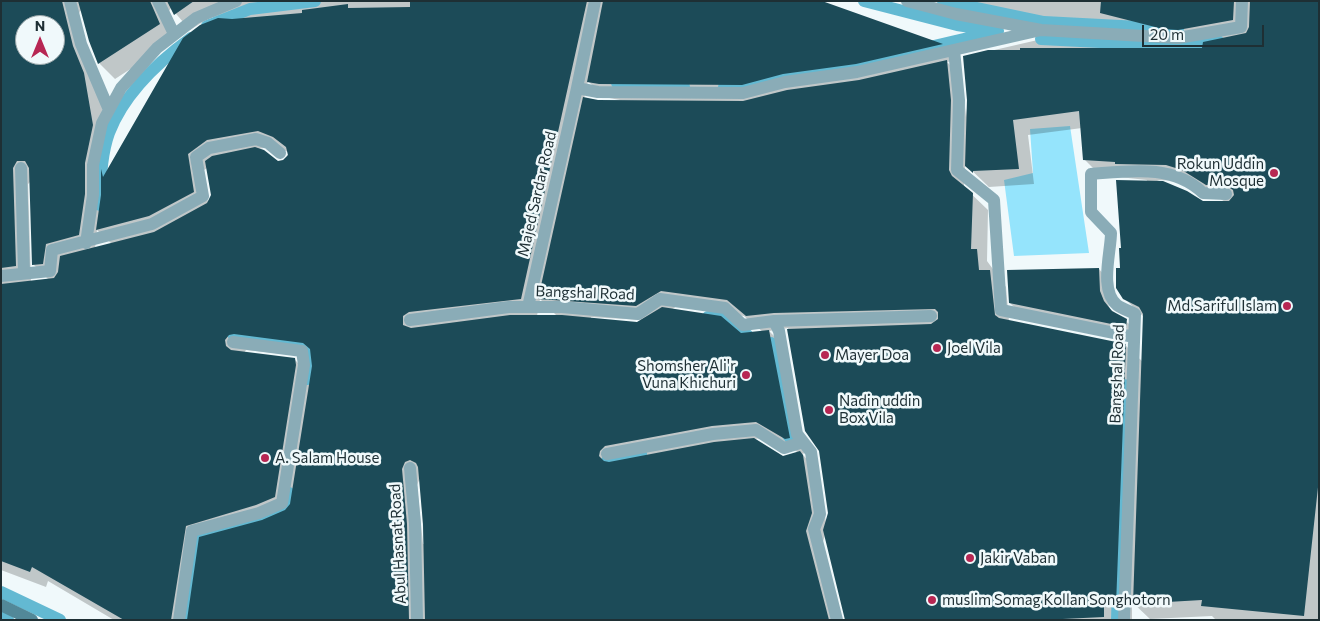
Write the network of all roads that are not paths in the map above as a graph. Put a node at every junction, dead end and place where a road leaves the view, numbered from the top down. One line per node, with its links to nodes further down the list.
1 (70, 1): 11 (street)
2 (158, 1): 8 (street)
3 (236, 1): 8 (street)
4 (595, 1): 10 (street, Majed Sardar Road)
5 (907, 1): 7 (street)
6 (1242, 1): 7 (street)
7 (1041, 30): 9 (street)
8 (174, 34): 11 (street)
9 (954, 50): 10 (street); 22 (street)
10 (577, 88): 18 (street, Majed Sardar Road)
11 (109, 110): 15 (street)
12 (280, 152): 15 (street)
13 (22, 168): 16 (street)
14 (1226, 194): 22 (street, Bangshal Road)
15 (86, 243): 16 (street)
16 (24, 272): 17 (street)
17 (1, 276)
18 (528, 307): 20 (street, Bangshal Road); 21 (street, Bangshal Road)
19 (931, 316): 21 (street)
20 (410, 320)
21 (774, 321): 24 (street)
22 (1134, 337): 32 (street, Bangshal Road)
23 (233, 342): 29 (street)
24 (803, 442): 25 (street); 31 (street)
25 (607, 454)
26 (410, 468): 30 (street, Abul Hasnat Road)
27 (1, 605): 28 (street)
28 (32, 620)
29 (179, 620)
30 (417, 620)
31 (837, 620)
32 (1124, 620)

